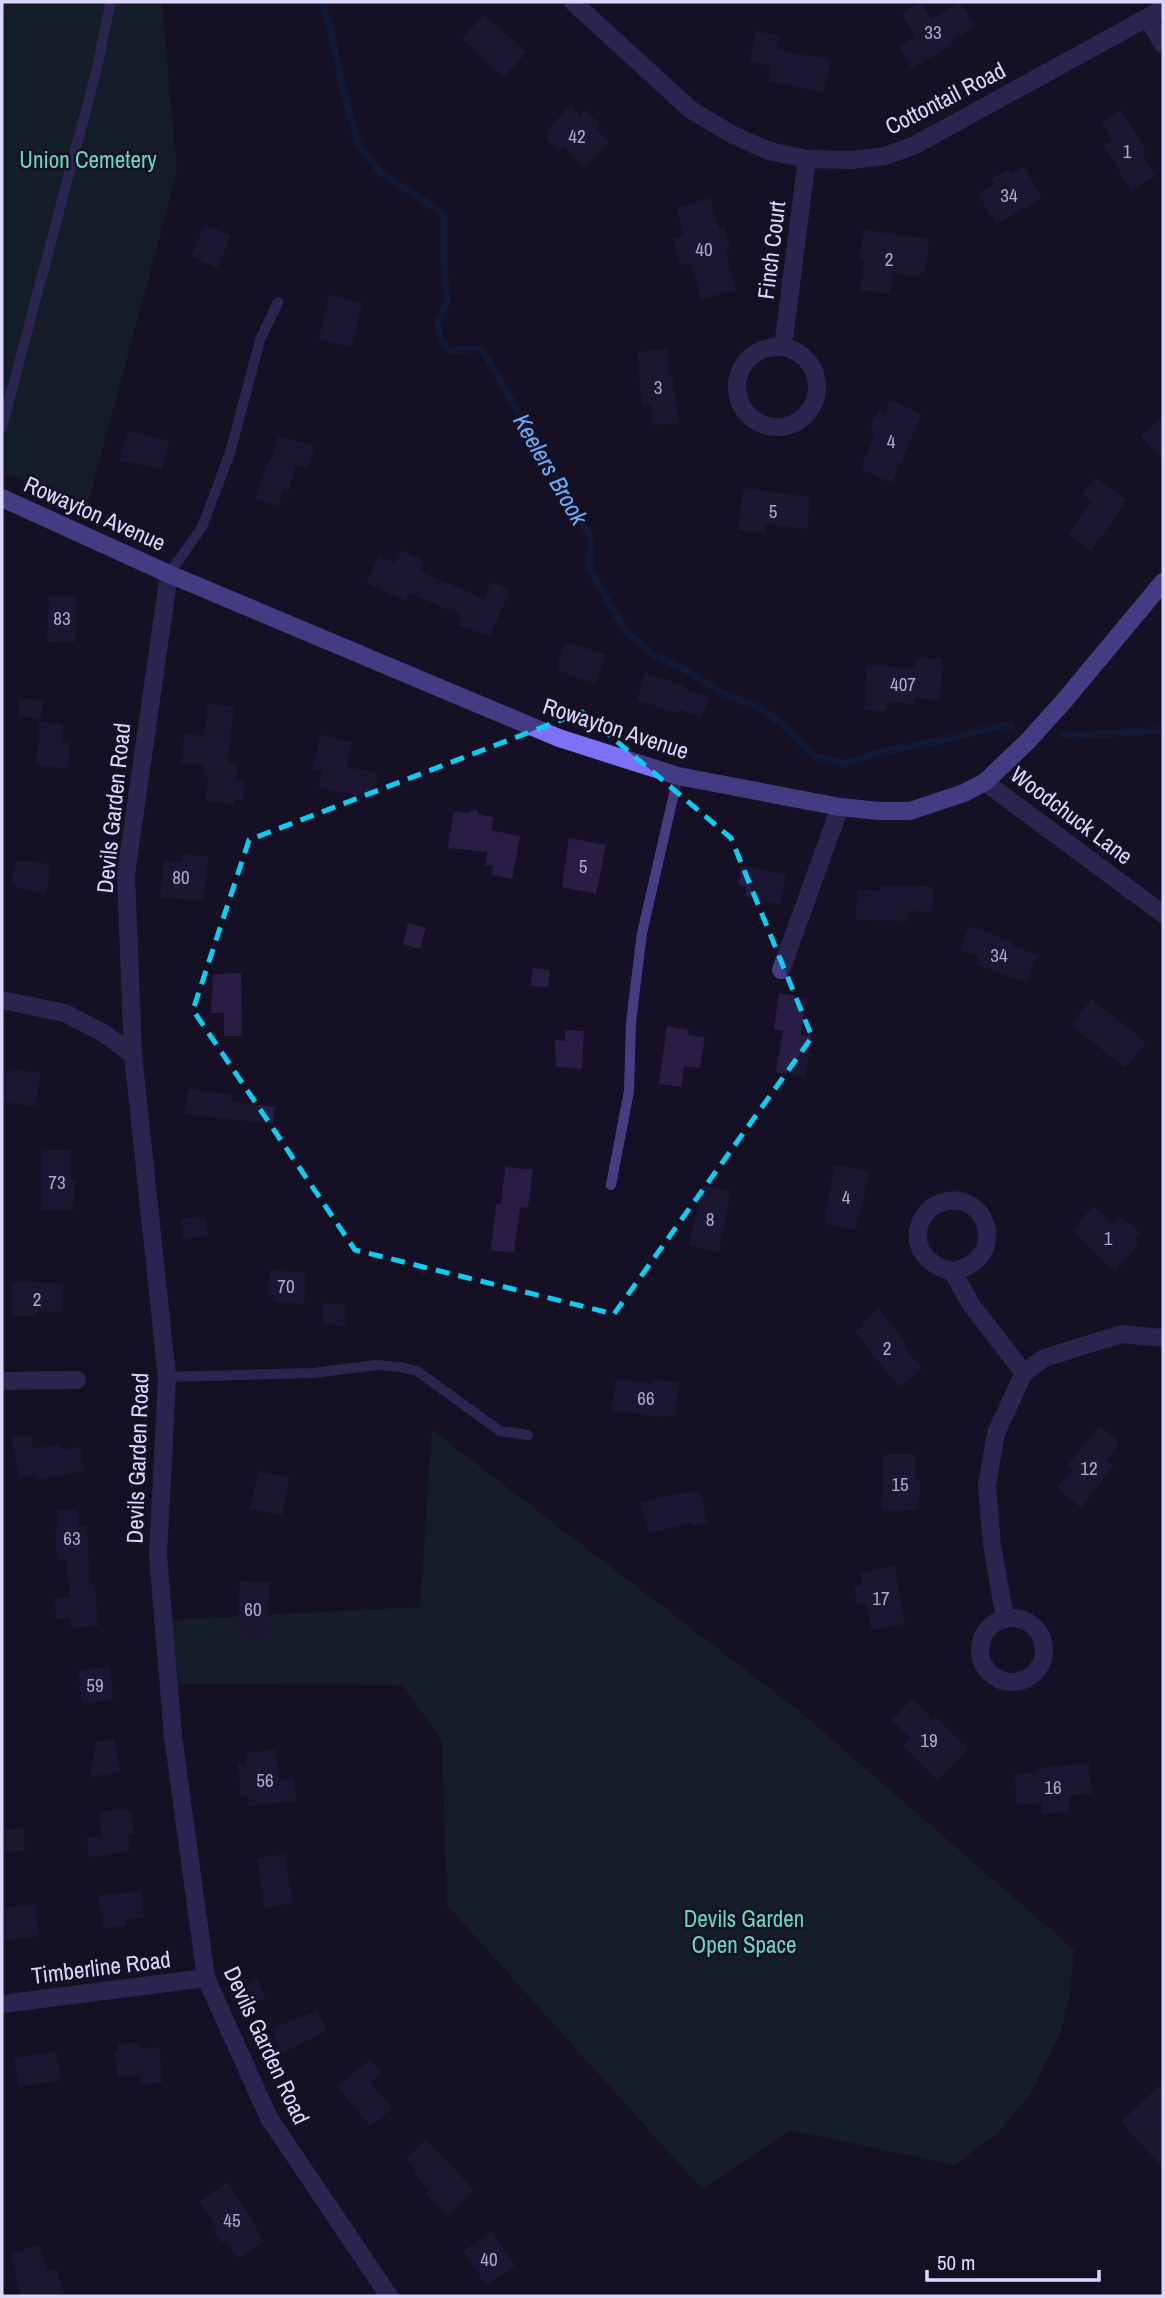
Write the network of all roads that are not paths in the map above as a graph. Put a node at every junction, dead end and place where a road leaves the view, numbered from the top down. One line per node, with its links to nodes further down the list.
1 (573, 2): 5 (street, Cottontail Road)
2 (110, 5): 8 (lane)
3 (1156, 14): 4 (street); 5 (street, Cottontail Road)
4 (1163, 44)
5 (807, 159): 7 (street, Finch Court)
6 (278, 302): 10 (lane)
7 (783, 347): 7 (street)
8 (2, 427)
9 (2, 498): 10 (street, Rowayton Avenue)
10 (169, 574): 12 (street, Rowayton Avenue); 18 (street, Devils Garden Road)
11 (1163, 582): 13 (street, Rowayton Avenue)
12 (678, 776): 14 (street, Rowayton Avenue); 19 (lane)
13 (985, 782): 14 (street, Rowayton Avenue); 15 (street, Woodchuck Lane)
14 (840, 807): 16 (street)
15 (1163, 914)
16 (781, 970)
17 (2, 1000): 18 (street)
18 (134, 1055): 23 (street, Devils Garden Road)
19 (611, 1185)
20 (952, 1271): 20 (street); 22 (street)
21 (1163, 1338): 22 (street)
22 (1024, 1373): 27 (street)
23 (167, 1377): 26 (lane); 28 (street, Devils Garden Road)
24 (77, 1380): 25 (street)
25 (2, 1381)
26 (528, 1435)
27 (1005, 1619)
28 (206, 1978): 29 (street, Timberline Road); 30 (street, Devils Garden Road)
29 (2, 2004)
30 (389, 2296)

